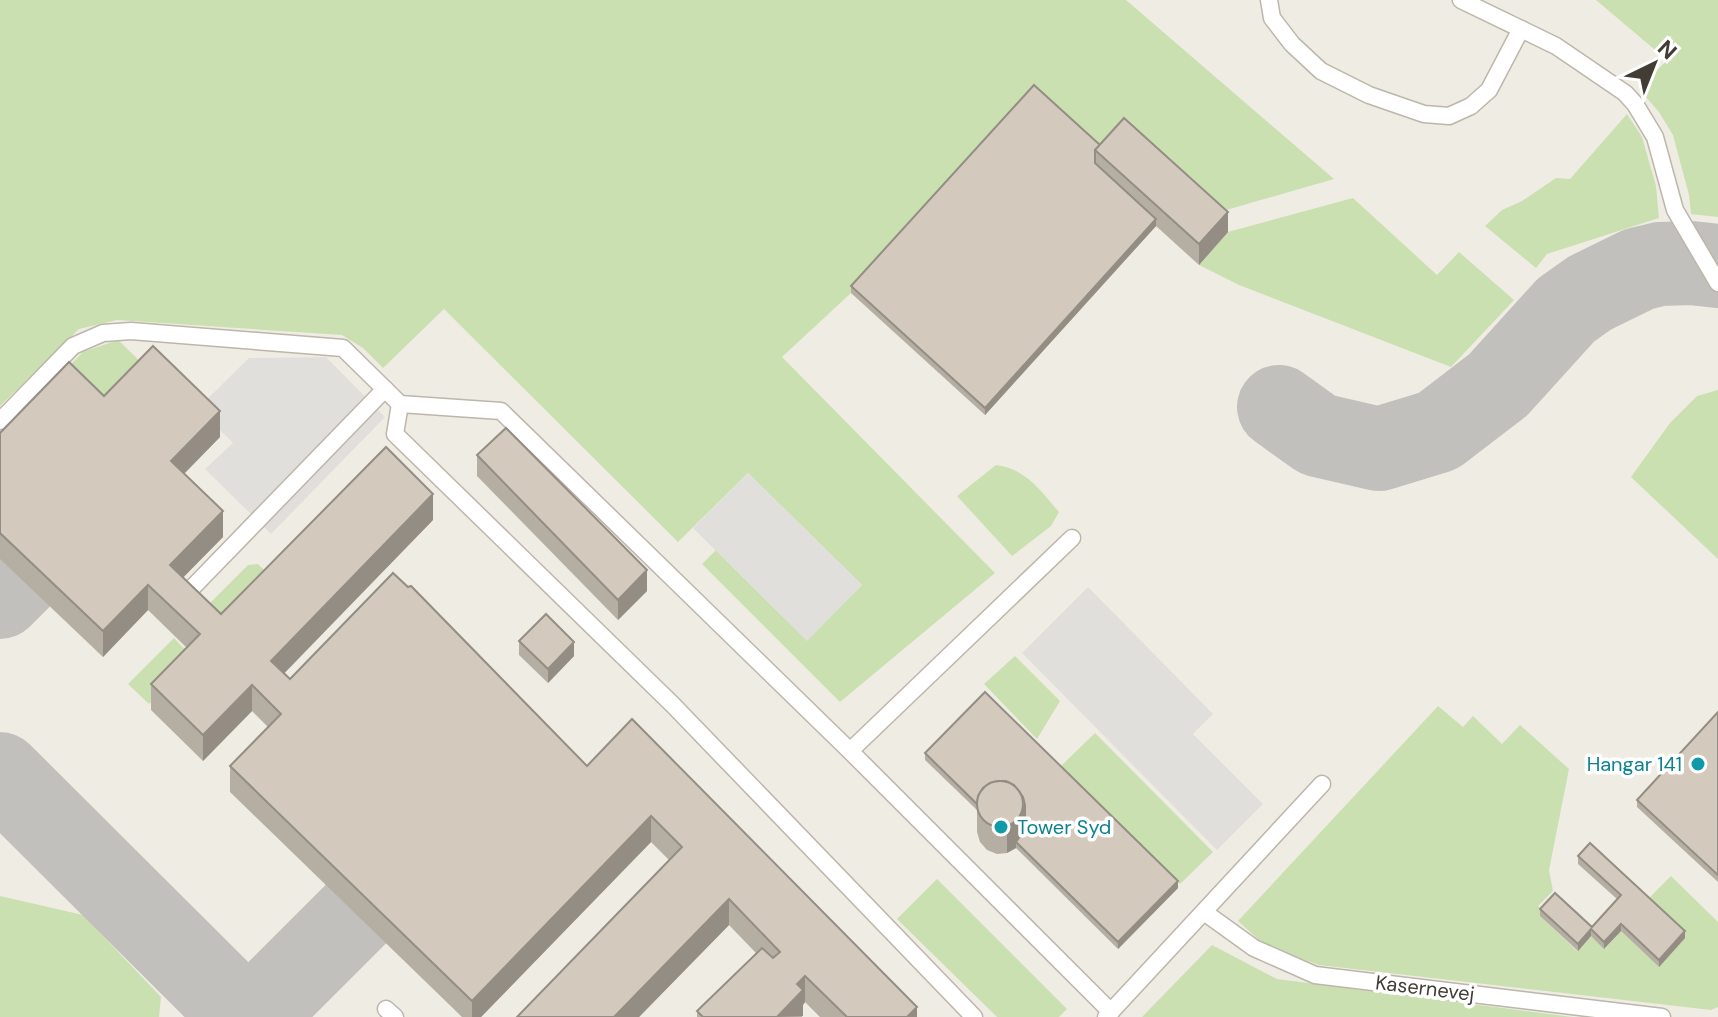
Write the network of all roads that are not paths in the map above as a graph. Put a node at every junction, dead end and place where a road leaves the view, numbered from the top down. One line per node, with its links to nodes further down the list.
1 (1269, 0): 3 (lane)
2 (1461, 0): 3 (lane)
3 (1521, 29): 4 (lane)
4 (1718, 283)
5 (385, 389): 6 (lane); 7 (lane); 9 (lane)
6 (400, 404): 10 (lane); 14 (lane)
7 (0, 421)
8 (1072, 538): 10 (lane)
9 (191, 589)
10 (850, 751): 13 (lane)
11 (1322, 784): 12 (lane)
12 (1204, 912): 13 (lane); 15 (lane, Kasernevej)
13 (1109, 1015)
14 (974, 1017)
15 (1662, 1017)

